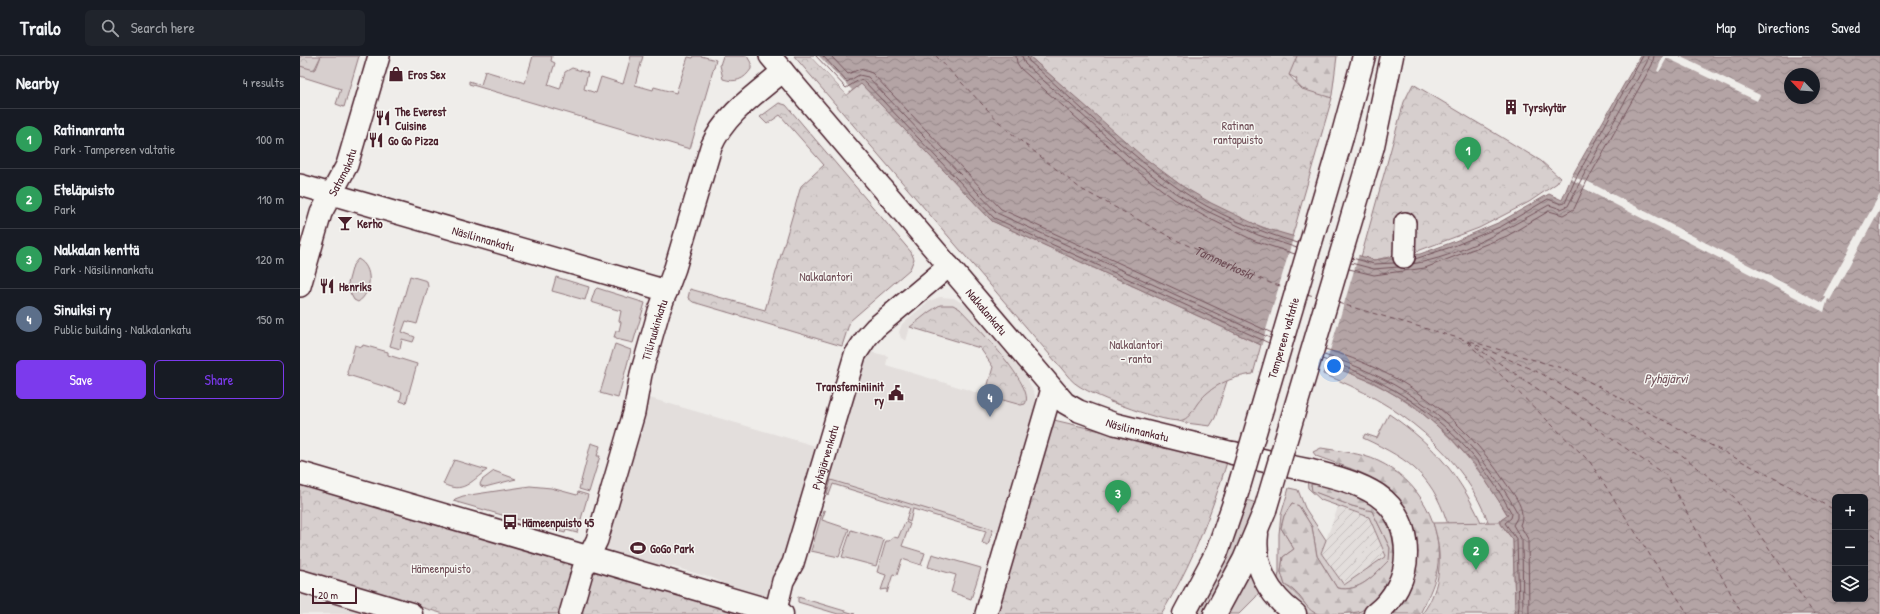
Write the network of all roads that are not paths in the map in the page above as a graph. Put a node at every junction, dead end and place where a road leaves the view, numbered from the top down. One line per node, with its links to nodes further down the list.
1 (379, 56): 6 (street, Satamakatu)
2 (1364, 56): 22 (main road, Tampereen valtatie, bridge)
3 (1392, 56): 15 (main road, bridge)
4 (776, 64): 9 (street, Nalkalankatu); 11 (street, Tiiliruukinkatu)
5 (300, 185): 6 (street, Näsilinnankatu)
6 (332, 194): 10 (street, Satamakatu); 11 (street, Näsilinnankatu)
7 (1405, 223): 8 (street)
8 (1404, 257)
9 (949, 266): 12 (street, Nalkalankatu); 18 (street, Pyhäjärvenkatu)
10 (300, 286)
11 (667, 291): 16 (street, Tiiliruukinkatu)
12 (1052, 388): 13 (street, Näsilinnankatu); 21 (street)
13 (1233, 453): 25 (main road)
14 (300, 473): 16 (main road)
15 (1257, 530): 23 (main road); 24 (main road)
16 (589, 558): 18 (main road); 20 (street, Tiiliruukinkatu)
17 (300, 582): 19 (main road)
18 (777, 613)
19 (411, 614)
20 (570, 614)
21 (986, 614)
22 (1184, 614)
23 (1215, 614)
24 (1295, 614)
25 (1376, 614)

